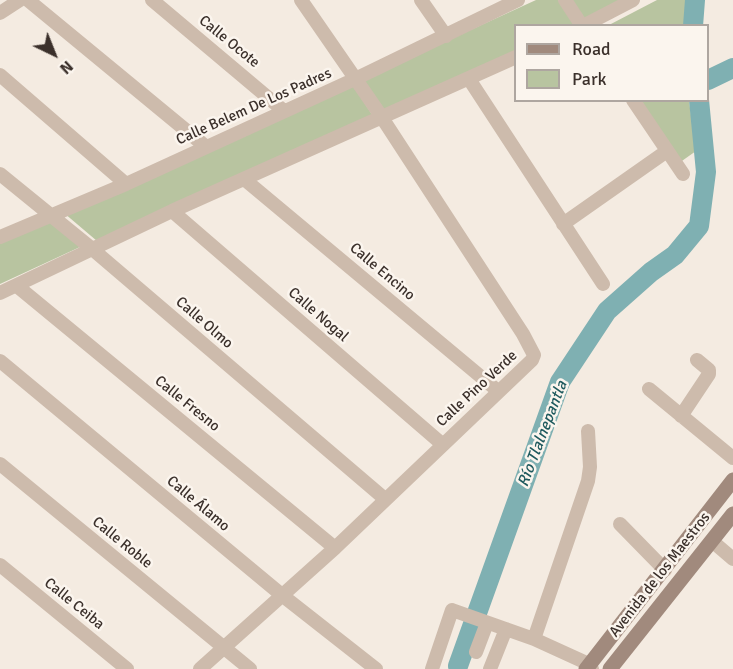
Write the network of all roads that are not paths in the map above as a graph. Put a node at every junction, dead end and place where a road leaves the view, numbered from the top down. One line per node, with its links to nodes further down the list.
1 (20, 0): 9 (street)
2 (28, 0): 20 (street)
3 (152, 0): 18 (street, Calle Ocote)
4 (301, 0): 15 (street, Calle Pino Verde)
5 (421, 0): 12 (street)
6 (518, 0): 12 (street, Calle Belem De Los Padres)
7 (565, 0): 10 (street)
8 (633, 0): 11 (street)
9 (0, 13)
10 (582, 24)
11 (587, 24)
12 (446, 36): 15 (street, Calle Belem De Los Padres)
13 (514, 58): 16 (street)
14 (0, 75): 25 (street)
15 (355, 79): 18 (street, Calle Belem De Los Padres); 19 (street, Calle Pino Verde)
16 (469, 79): 19 (street); 28 (street)
17 (634, 102): 21 (street)
18 (284, 111): 20 (street, Calle Belem De Los Padres)
19 (382, 118): 24 (street); 37 (street, Calle Pino Verde)
20 (205, 146): 25 (street, Calle Belem De Los Padres)
21 (668, 151): 23 (street); 28 (street)
22 (0, 174): 27 (street, Calle Olmo)
23 (683, 174)
24 (244, 178): 26 (street); 37 (street, Calle Encino)
25 (126, 184): 27 (street, Calle Belem De Los Padres)
26 (172, 211): 30 (street); 40 (street, Calle Nogal)
27 (50, 215): 29 (street, Calle Belem De Los Padres); 30 (street, Calle Olmo)
28 (563, 224): 31 (street)
29 (0, 237)
30 (91, 248): 32 (street); 44 (street, Calle Olmo)
31 (603, 284)
32 (17, 286): 33 (street); 48 (street, Calle Fresno)
33 (0, 293)
34 (697, 360): 38 (street)
35 (0, 362): 52 (street, Calle Álamo)
36 (649, 389): 38 (street)
37 (498, 391): 40 (street, Calle Pino Verde)
38 (681, 416): 41 (street)
39 (588, 431): 55 (street)
40 (442, 444): 44 (street, Calle Pino Verde)
41 (733, 458)
42 (0, 464): 56 (street, Calle Roble)
43 (733, 480): 51 (main road, Avenida de los Maestros)
44 (384, 499): 48 (street, Calle Pino Verde)
45 (733, 513): 47 (main road, Avenida de los Maestros)
46 (620, 524): 51 (street)
47 (712, 541): 49 (street); 65 (main road, Avenida de los Maestros)
48 (335, 548): 52 (street, Calle Pino Verde)
49 (733, 559)
50 (0, 565): 59 (street, Calle Ceiba)
51 (665, 570): 58 (main road, Avenida de los Maestros)
52 (283, 596): 56 (street, Calle Pino Verde); 62 (street, Calle Álamo)
53 (478, 620): 54 (street); 57 (street); 63 (street)
54 (506, 629): 55 (street); 64 (street)
55 (534, 639): 58 (street)
56 (223, 648): 60 (street, Calle Pino Verde); 61 (street, Calle Roble)
57 (476, 652)
58 (589, 668)
59 (128, 669)
60 (200, 669)
61 (250, 669)
62 (376, 669)
63 (432, 669)
64 (490, 669)
65 (610, 669)

